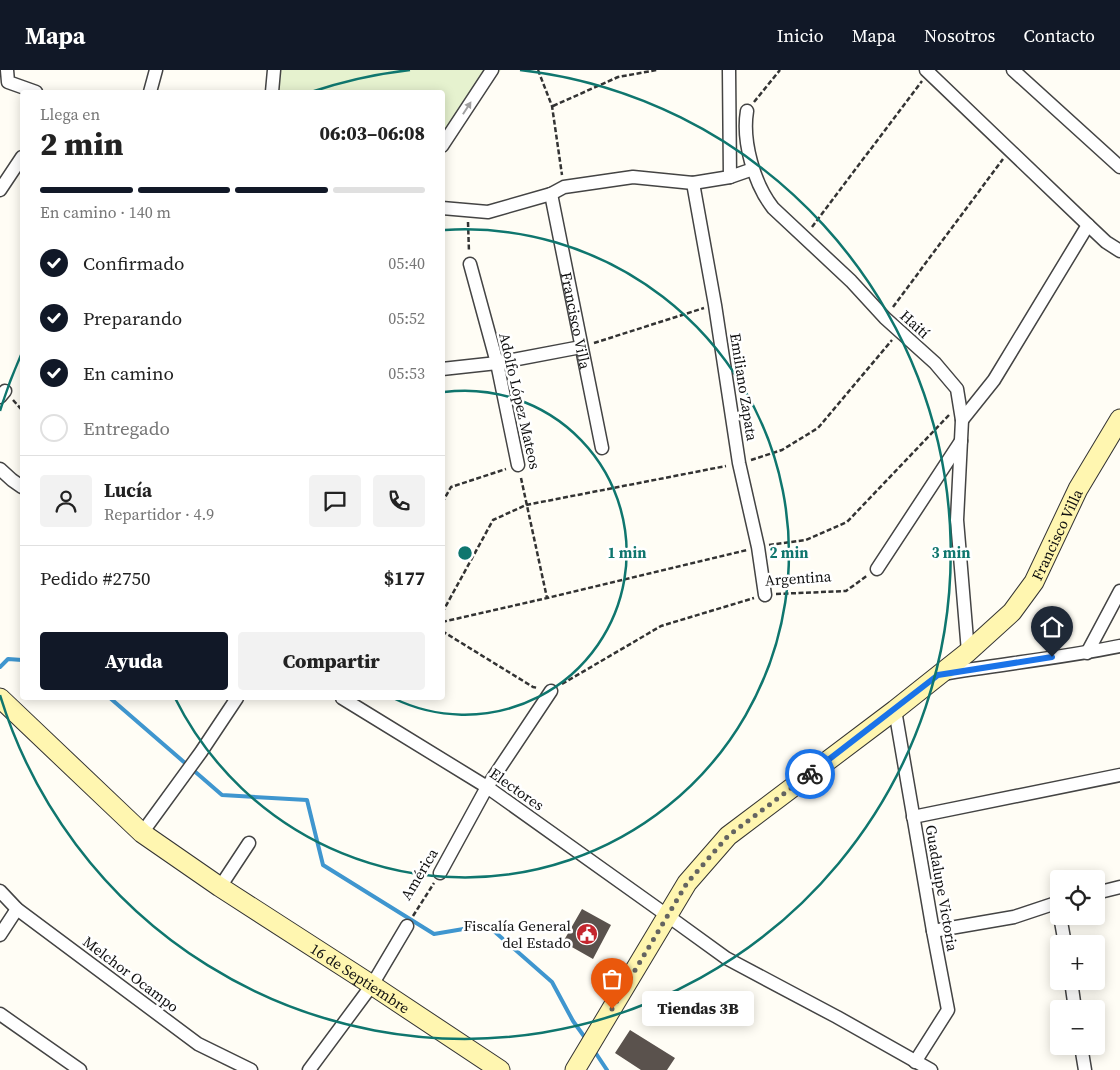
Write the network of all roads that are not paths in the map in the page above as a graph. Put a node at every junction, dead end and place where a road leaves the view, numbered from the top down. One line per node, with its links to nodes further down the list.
1 (156, 70): 9 (street)
2 (274, 70): 10 (street)
3 (492, 70): 12 (street, one-way to 3)
4 (729, 70): 16 (street)
5 (1013, 70): 14 (street)
6 (927, 71): 21 (street)
7 (8, 76): 8 (street)
8 (32, 90)
9 (151, 90)
10 (272, 90)
11 (747, 111): 15 (street, Haití)
12 (445, 141)
13 (20, 160): 18 (street)
14 (1120, 167)
15 (753, 169): 16 (street); 28 (street, Haití)
16 (730, 177): 17 (street)
17 (693, 183): 19 (street); 36 (street, Emiliano Zapata)
18 (0, 190)
19 (551, 194): 20 (street); 24 (street, Francisco Villa)
20 (445, 208)
21 (1088, 225): 22 (street); 28 (street)
22 (1120, 251)
23 (470, 264): 25 (street, Adolfo López Mateos)
24 (582, 347): 25 (street); 30 (street, Francisco Villa)
25 (497, 363): 26 (street); 31 (street, Adolfo López Mateos)
26 (445, 369)
27 (1120, 419): 38 (street, Francisco Villa)
28 (962, 420): 29 (street, Haití)
29 (962, 439): 34 (street); 38 (street, Haití)
30 (602, 448)
31 (518, 465)
32 (0, 469): 33 (street)
33 (20, 486)
34 (877, 569)
35 (1120, 591): 39 (street)
36 (765, 595)
37 (1120, 646): 39 (street)
38 (968, 652): 40 (street, Francisco Villa)
39 (1086, 653): 40 (street)
40 (938, 675): 45 (street, Francisco Villa)
41 (551, 690): 47 (street, América)
42 (0, 698): 49 (street, 16 de Septiembre)
43 (236, 700): 49 (street)
44 (345, 700): 47 (street, Electores)
45 (895, 710): 48 (street, Guadalupe Victoria); 58 (street, Francisco Villa)
46 (1120, 774): 48 (street)
47 (487, 788): 51 (street, América); 58 (street, Electores)
48 (913, 817): 60 (street, Guadalupe Victoria)
49 (142, 833): 52 (street, 16 de Septiembre)
50 (249, 843): 52 (street)
51 (440, 873)
52 (220, 887): 62 (street, 16 de Septiembre)
53 (1120, 887): 55 (street)
54 (0, 890): 57 (street, Melchor Ocampo)
55 (1105, 891)
56 (1050, 906): 60 (street)
57 (17, 909): 61 (street); 67 (street, Melchor Ocampo)
58 (668, 916): 65 (street, Electores); 70 (street, Francisco Villa)
59 (407, 926): 62 (street)
60 (932, 931): 65 (street, Guadalupe Victoria)
61 (0, 935)
62 (372, 985): 68 (street); 69 (street, 16 de Septiembre)
63 (2, 1019): 66 (street)
64 (1083, 1055): 72 (street)
65 (916, 1062): 71 (street, Electores)
66 (80, 1070)
67 (251, 1070)
68 (309, 1070)
69 (500, 1070)
70 (575, 1070)
71 (931, 1070)
72 (1085, 1070)

